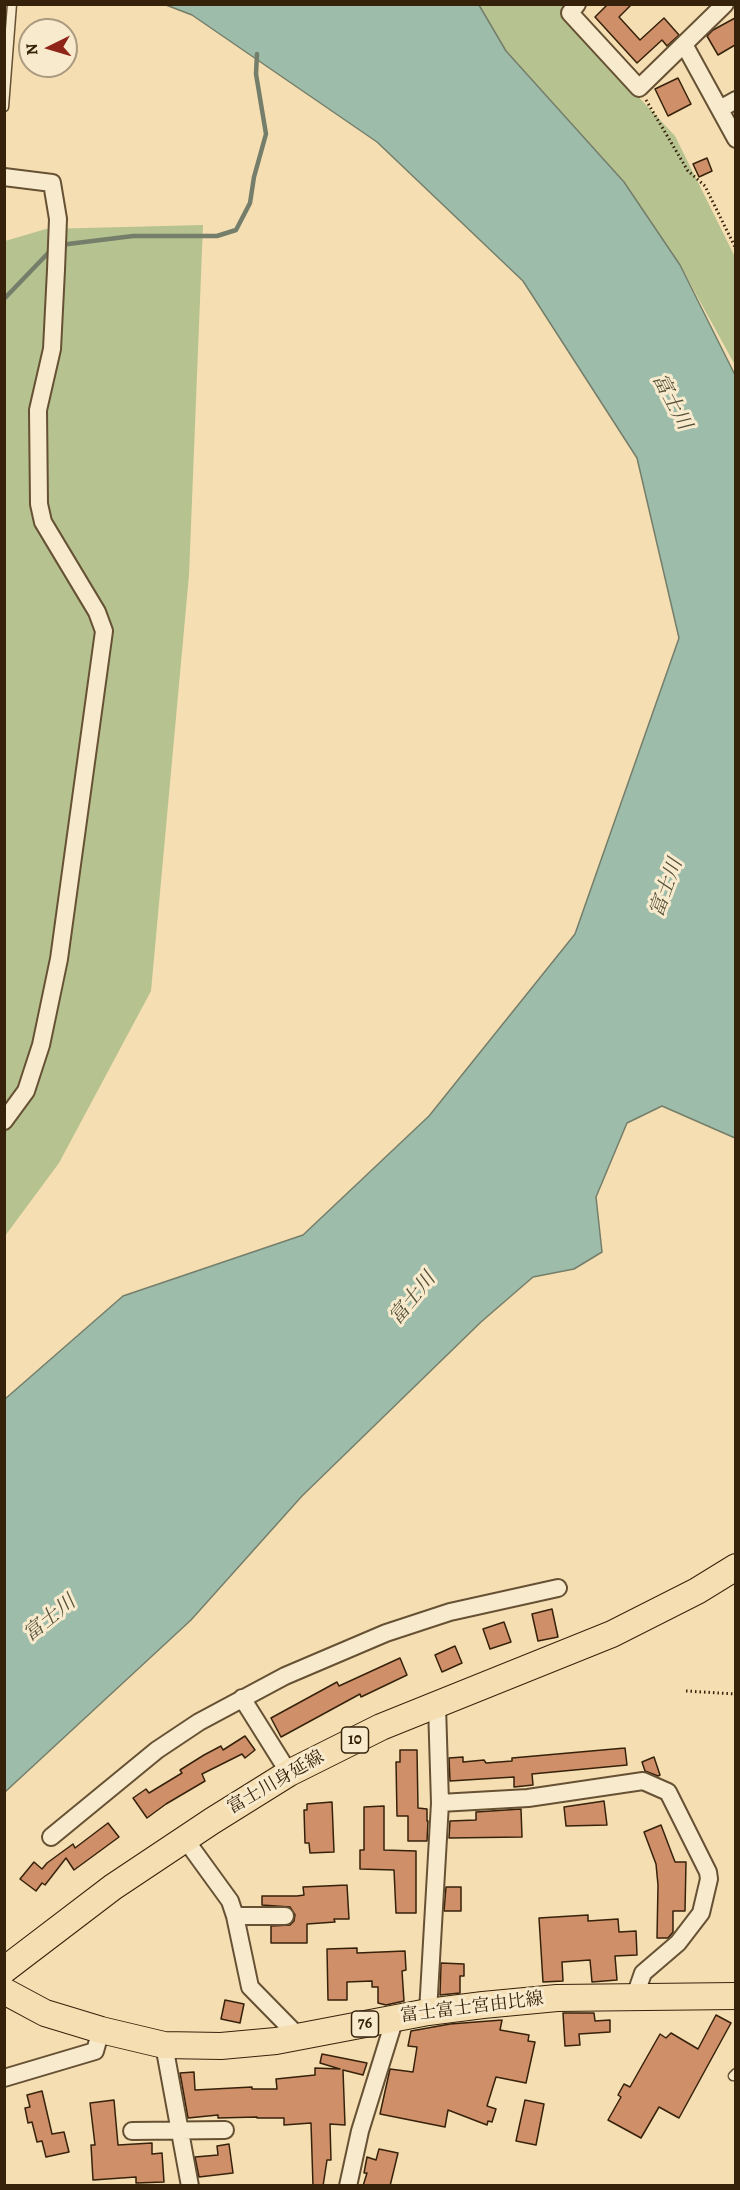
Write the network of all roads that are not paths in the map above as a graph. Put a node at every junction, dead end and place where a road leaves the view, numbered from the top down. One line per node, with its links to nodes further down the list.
1 (12, 4): 6 (lane)
2 (578, 4): 4 (street)
3 (726, 4): 4 (street)
4 (685, 46): 7 (street)
5 (735, 100): 7 (street)
6 (4, 107)
7 (720, 109): 8 (street)
8 (735, 139)
9 (4, 177): 10 (street)
10 (4, 1121)
11 (735, 1567): 14 (main road, 富士川身延線 / 10)
12 (558, 1588): 13 (street)
13 (242, 1698): 15 (street); 17 (street)
14 (437, 1706): 15 (main road, 富士川身延線 / 10); 16 (street)
15 (289, 1773): 18 (main road, 富士川身延線 / 10)
16 (440, 1803): 23 (street); 25 (street)
17 (51, 1837)
18 (184, 1839): 19 (street); 21 (main road, 富士川身延線 / 10)
19 (236, 1916): 20 (street); 28 (street)
20 (285, 1916)
21 (4, 1970)
22 (4, 1991): 27 (main road, 富士富士宮由比線 / 76)
23 (635, 1996): 24 (main road, 富士富士宮由比線 / 76); 25 (main road, 富士富士宮由比線 / 76)
24 (735, 1996)
25 (428, 2012): 26 (main road, 富士富士宮由比線 / 76)
26 (395, 2018): 28 (main road, 富士富士宮由比線 / 76); 35 (street)
27 (101, 2030): 29 (main road, 富士富士宮由比線 / 76); 30 (street)
28 (299, 2037): 29 (main road, 富士富士宮由比線 / 76)
29 (164, 2044): 31 (street)
30 (4, 2078)
31 (180, 2130): 32 (street); 33 (street); 34 (street)
32 (225, 2130)
33 (132, 2131)
34 (190, 2186)
35 (348, 2186)

